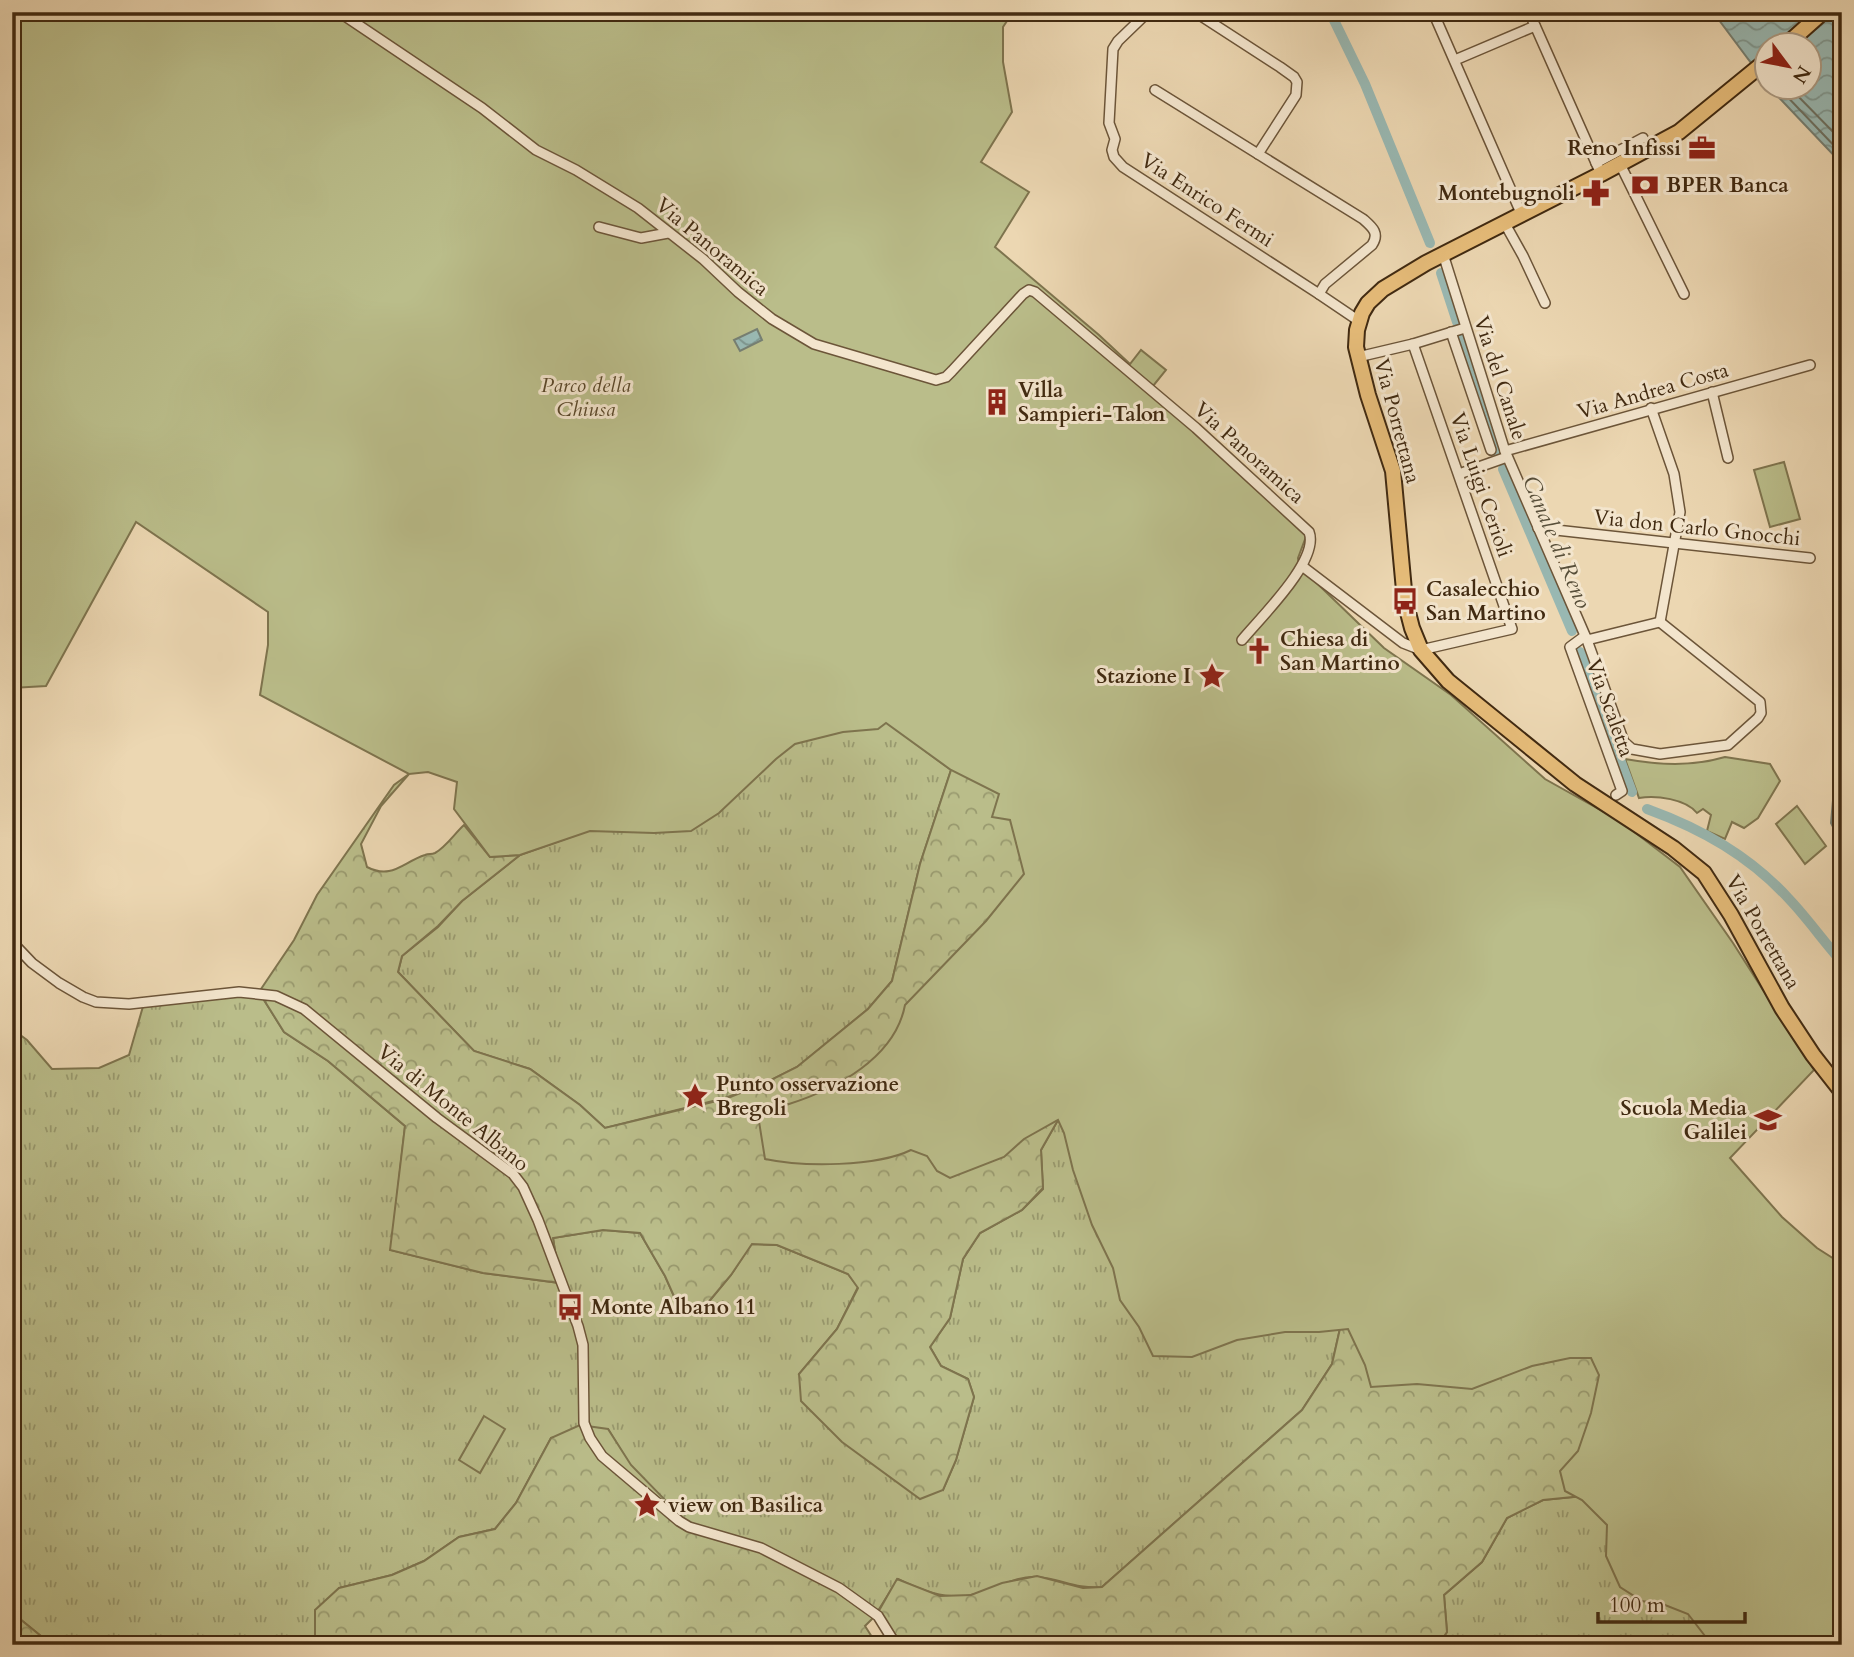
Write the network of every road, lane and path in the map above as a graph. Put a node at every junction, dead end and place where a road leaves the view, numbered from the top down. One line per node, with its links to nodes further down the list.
1 (339, 12): 19 (street, Via Panoramica)
2 (1149, 12): 21 (street, Via Enrico Fermi)
3 (1195, 12): 13 (street)
4 (1433, 12): 9 (street)
5 (1529, 12): 7 (street)
6 (1823, 12): 8 (main road)
7 (1535, 26): 9 (street); 15 (street)
8 (1801, 32)
9 (1455, 60): 16 (street)
10 (1752, 73): 14 (main road)
11 (1155, 90): 13 (street)
12 (1643, 138): 15 (street)
13 (1258, 154): 21 (street)
14 (1620, 164): 15 (main road); 22 (street)
15 (1599, 169): 16 (main road)
16 (1521, 214): 17 (main road)
17 (1504, 222): 20 (main road); 23 (street)
18 (599, 227): 19 (street)
19 (668, 233): 39 (street, Via Panoramica)
20 (1443, 254): 24 (main road); 25 (street, Via del Canale)
21 (1319, 294): 24 (street)
22 (1684, 294)
23 (1545, 303)
24 (1359, 321): 28 (main road, Via Porrettana)
25 (1465, 328): 26 (street); 33 (street, Via del Canale)
26 (1451, 332): 27 (street); 32 (street)
27 (1413, 344): 28 (street); 35 (street, Via Luigi Cerioli)
28 (1357, 357): 43 (main road, Via Porrettana)
29 (1810, 365): 30 (street, Via Andrea Costa)
30 (1712, 392): 31 (street, Via Andrea Costa); 34 (street)
31 (1651, 408): 33 (street, Via Andrea Costa); 37 (street)
32 (1492, 450)
33 (1506, 454): 35 (street, Via Andrea Costa); 36 (street, Via del Canale)
34 (1728, 458)
35 (1459, 474): 43 (street, Via Luigi Cerioli)
36 (1538, 528): 37 (street, Via don Carlo Gnocchi); 41 (street, Via del Canale)
37 (1675, 542): 38 (street, Via don Carlo Gnocchi); 40 (street)
38 (1810, 558)
39 (1302, 566): 42 (street); 43 (street)
40 (1660, 622): 41 (street); 41 (street, Via del Canale)
41 (1586, 638): 44 (street, Via Scaletta)
42 (1242, 640)
43 (1421, 650): 46 (main road, Via Porrettana)
44 (1616, 796)
45 (12, 942): 47 (street, Via di Monte Albano)
46 (1842, 1092)
47 (896, 1645)

